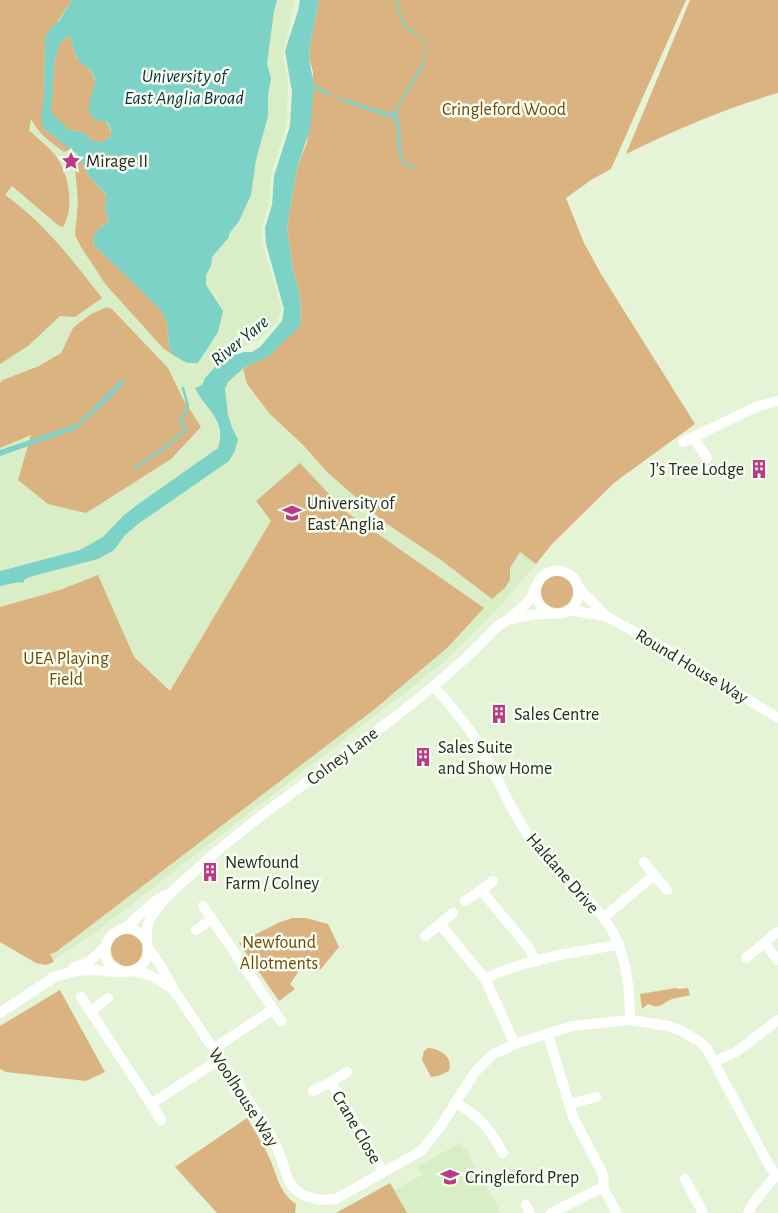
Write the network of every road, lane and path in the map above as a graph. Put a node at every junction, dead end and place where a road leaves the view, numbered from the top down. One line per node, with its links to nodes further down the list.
1 (778, 401): 2 (street)
2 (707, 458)
3 (536, 587): 4 (street, Colney Lane); 6 (street); 8 (street, Colney Lane)
4 (578, 587): 5 (street); 7 (street, Round House Way)
5 (569, 610): 6 (street, Colney Lane); 7 (street, Round House Way)
6 (551, 613): 8 (street, Colney Lane)
7 (606, 616): 10 (street, Round House Way)
8 (508, 620): 9 (street, Colney Lane)
9 (434, 686): 14 (street, Colney Lane); 20 (street, Haldane Drive)
10 (778, 718)
11 (644, 862): 12 (street)
12 (654, 875): 16 (street); 20 (street)
13 (493, 881): 15 (street)
14 (174, 889): 23 (street, Colney Lane); 28 (street, Colney Lane)
15 (482, 890): 17 (street); 33 (street)
16 (667, 890)
17 (465, 902)
18 (204, 906): 21 (street)
19 (453, 913): 22 (street)
20 (603, 918): 29 (street, Haldane Drive)
21 (212, 919): 24 (street); 40 (street)
22 (440, 924): 26 (street); 36 (street)
23 (125, 928): 28 (street); 30 (street, Colney Lane)
24 (196, 930)
25 (777, 932): 27 (street)
26 (425, 936)
27 (764, 943): 31 (street); 32 (street)
28 (147, 944): 34 (street, Colney Lane); 37 (street, Woolhouse Way)
29 (618, 944): 33 (street); 43 (street, Haldane Drive)
30 (105, 947): 34 (street); 35 (street, Colney Lane)
31 (746, 958)
32 (778, 960)
33 (536, 962): 36 (street)
34 (127, 971): 35 (street, Colney Lane); 37 (street, Woolhouse Way)
35 (52, 978): 42 (street, Colney Lane)
36 (486, 979): 47 (street)
37 (174, 990): 48 (street, Woolhouse Way)
38 (80, 997): 41 (street)
39 (108, 998): 41 (street)
40 (273, 1009): 45 (street); 48 (street)
41 (91, 1011): 56 (street)
42 (0, 1013)
43 (630, 1020): 46 (street, Woolhouse Way); 50 (street, Woolhouse Way)
44 (778, 1020): 50 (street)
45 (281, 1021)
46 (548, 1035): 47 (street, Woolhouse Way); 57 (street)
47 (515, 1044): 55 (street, Woolhouse Way)
48 (213, 1049): 49 (street, Woolhouse Way)
49 (220, 1059): 56 (street); 60 (street, Woolhouse Way)
50 (714, 1062): 61 (street, Woolhouse Way)
51 (346, 1072): 52 (street, Crane Close)
52 (331, 1082): 53 (street, Crane Close); 60 (street, Crane Close)
53 (313, 1091)
54 (596, 1097): 57 (street)
55 (455, 1102): 59 (street); 60 (street, Woolhouse Way)
56 (151, 1104): 58 (street)
57 (569, 1104): 63 (street)
58 (161, 1120)
59 (502, 1153)
60 (383, 1172)
61 (777, 1176): 67 (street)
62 (685, 1179): 66 (street)
63 (603, 1187): 64 (street); 65 (street)
64 (551, 1213)
65 (617, 1213)
66 (703, 1213)
67 (748, 1213)

